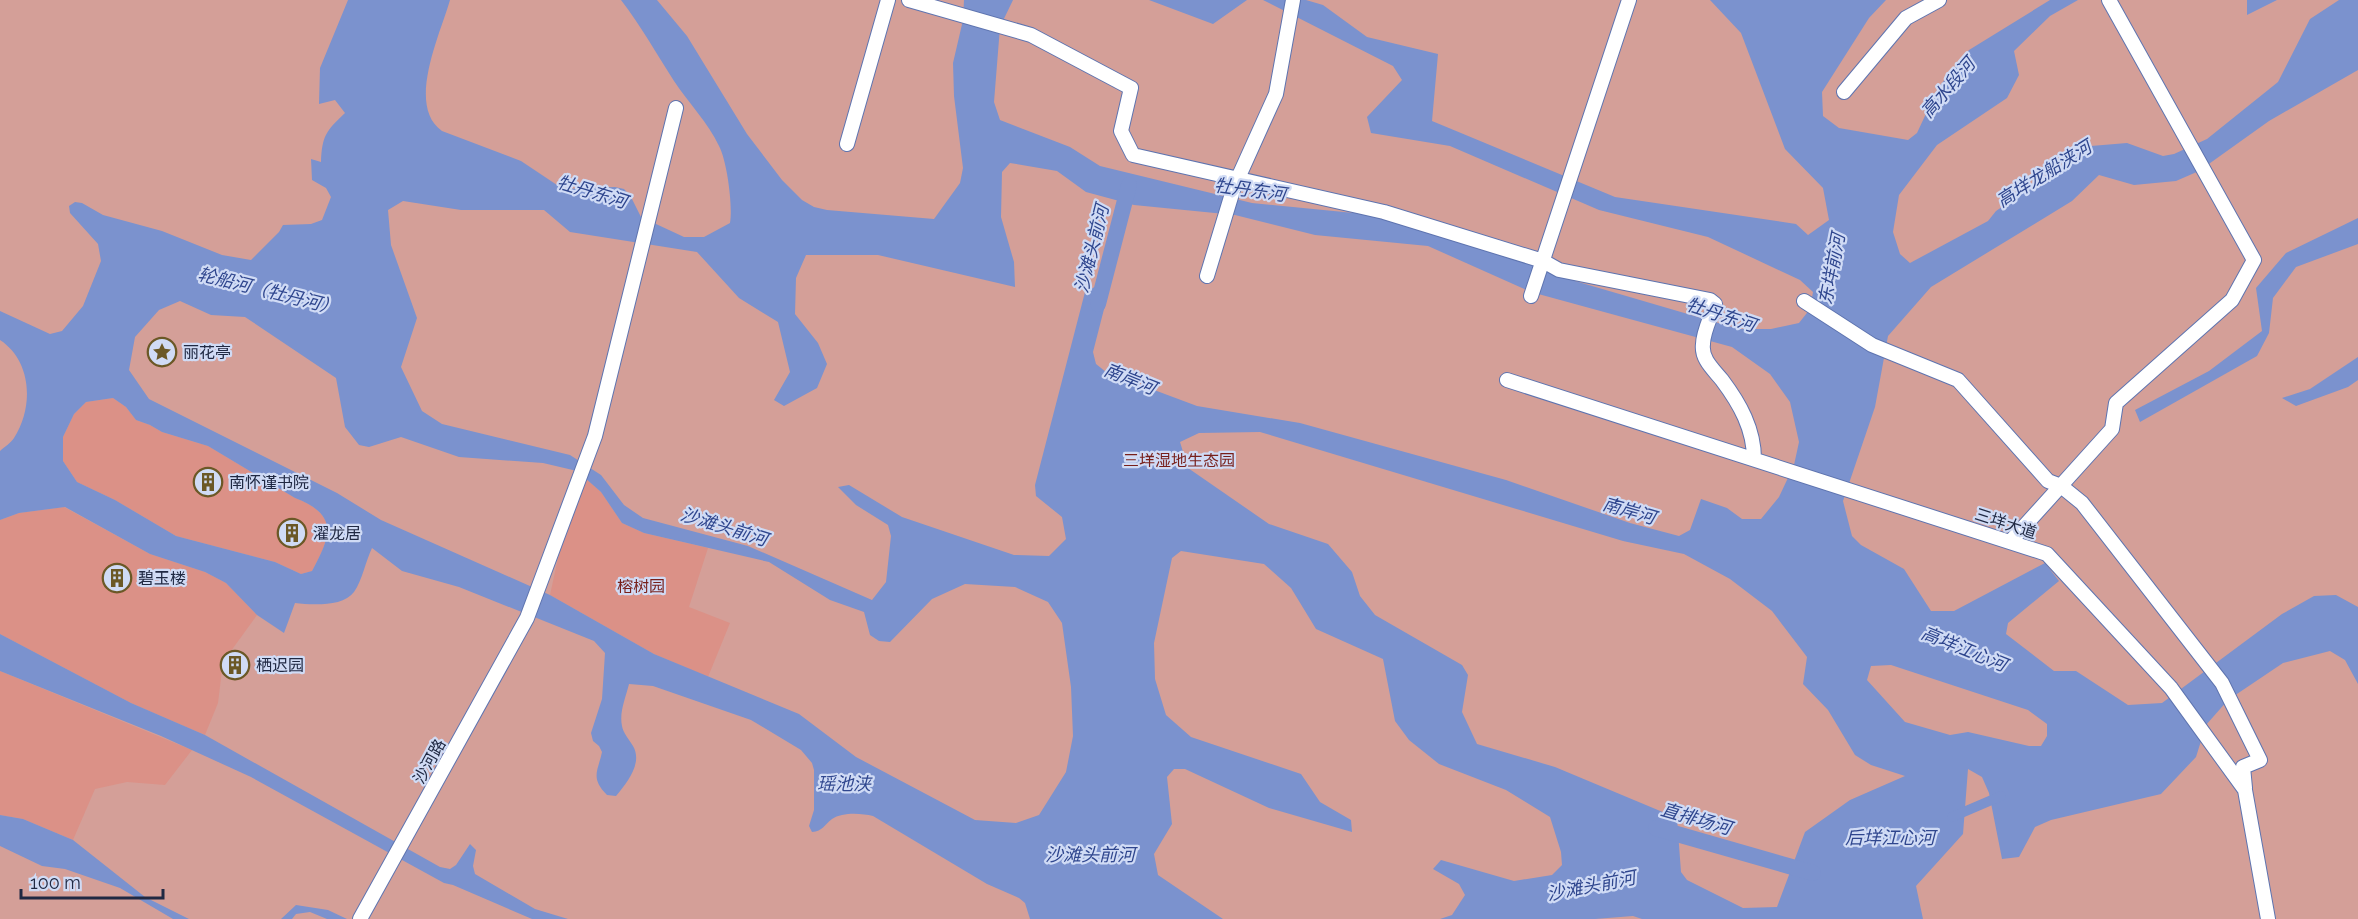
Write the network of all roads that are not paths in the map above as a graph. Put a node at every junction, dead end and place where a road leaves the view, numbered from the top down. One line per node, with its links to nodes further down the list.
1 (888, 0): 9 (street)
2 (909, 0): 10 (street)
3 (1293, 0): 10 (street)
4 (1629, 0): 11 (street)
5 (1938, 0): 7 (street)
6 (2113, 6): 17 (street)
7 (1844, 92)
8 (676, 108): 20 (street, 沙河路)
9 (847, 144)
10 (1236, 182): 11 (street); 12 (street)
11 (1544, 261): 13 (street); 16 (street)
12 (1207, 276)
13 (1532, 297)
14 (1807, 303): 17 (street)
15 (1507, 380): 16 (street)
16 (1754, 459): 18 (street, 三垟大道)
17 (2061, 486): 18 (street); 19 (street)
18 (2010, 542): 19 (street, 三垟大道)
19 (2245, 790): 21 (street)
20 (360, 919)
21 (2268, 919)

